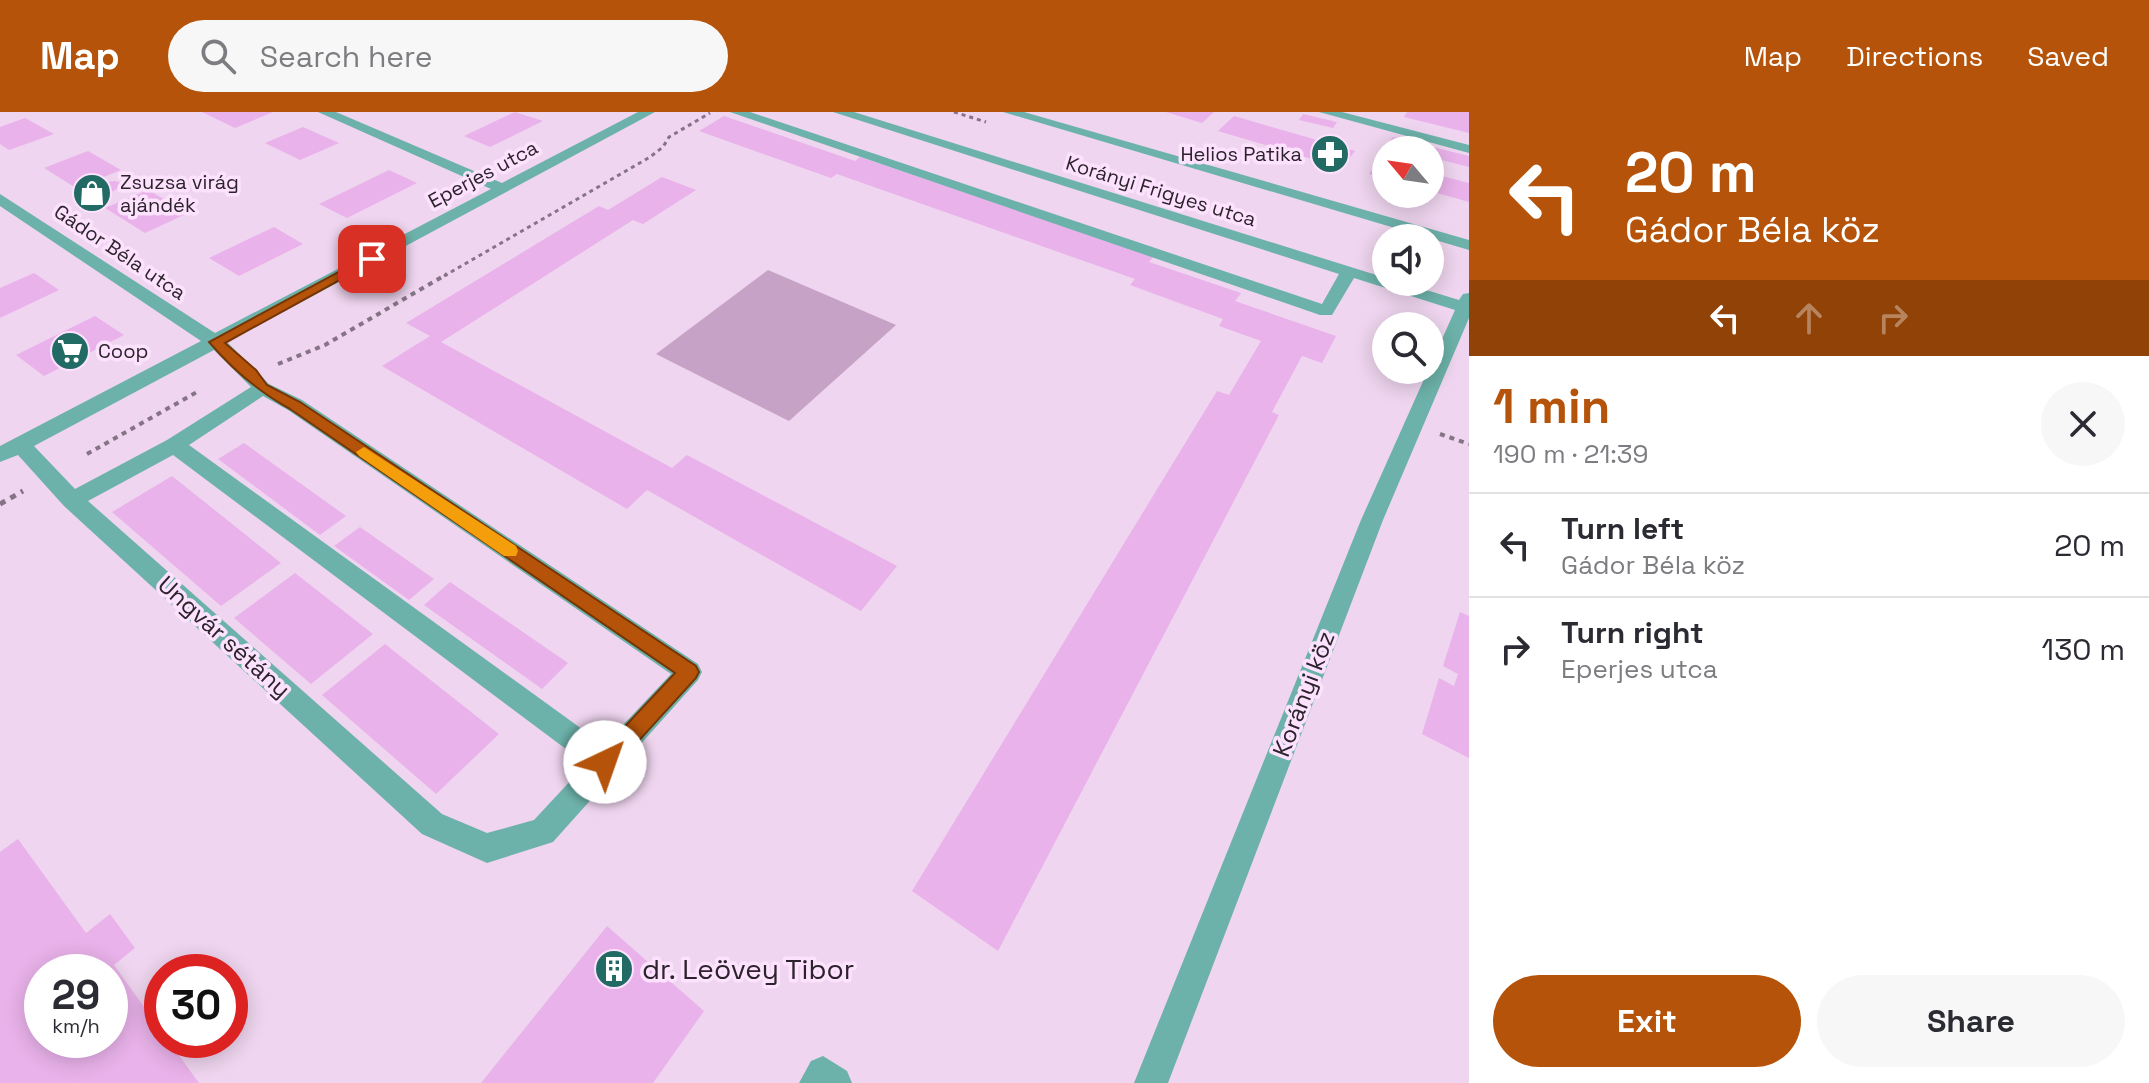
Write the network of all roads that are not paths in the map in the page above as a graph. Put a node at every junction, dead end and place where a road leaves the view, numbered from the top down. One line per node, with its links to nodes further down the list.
1 (325, 112): 8 (street)
2 (648, 112): 8 (street, Eperjes utca)
3 (737, 112): 11 (street)
4 (840, 112): 11 (street, Korányi Frigyes utca)
5 (1010, 112): 10 (street, Korányi Frigyes utca)
6 (1326, 112): 7 (street)
7 (1469, 149)
8 (503, 189): 13 (street, Eperjes utca)
9 (0, 199): 13 (street, Gádor Béla utca)
10 (1469, 245)
11 (1349, 272): 12 (street, Korányi Frigyes utca)
12 (1467, 305): 21 (street, Korányi köz)
13 (216, 342): 14 (street, Gádor Béla utca); 16 (street, Eperjes utca)
14 (256, 380): 15 (street); 18 (street, Gádor Béla utca)
15 (174, 445): 17 (street); 18 (street)
16 (10, 450): 17 (street, Ungvár sétány)
17 (72, 500): 18 (street, Ungvár sétány)
18 (605, 762)
19 (816, 1083): 20 (street)
20 (835, 1083)
21 (1151, 1083)

